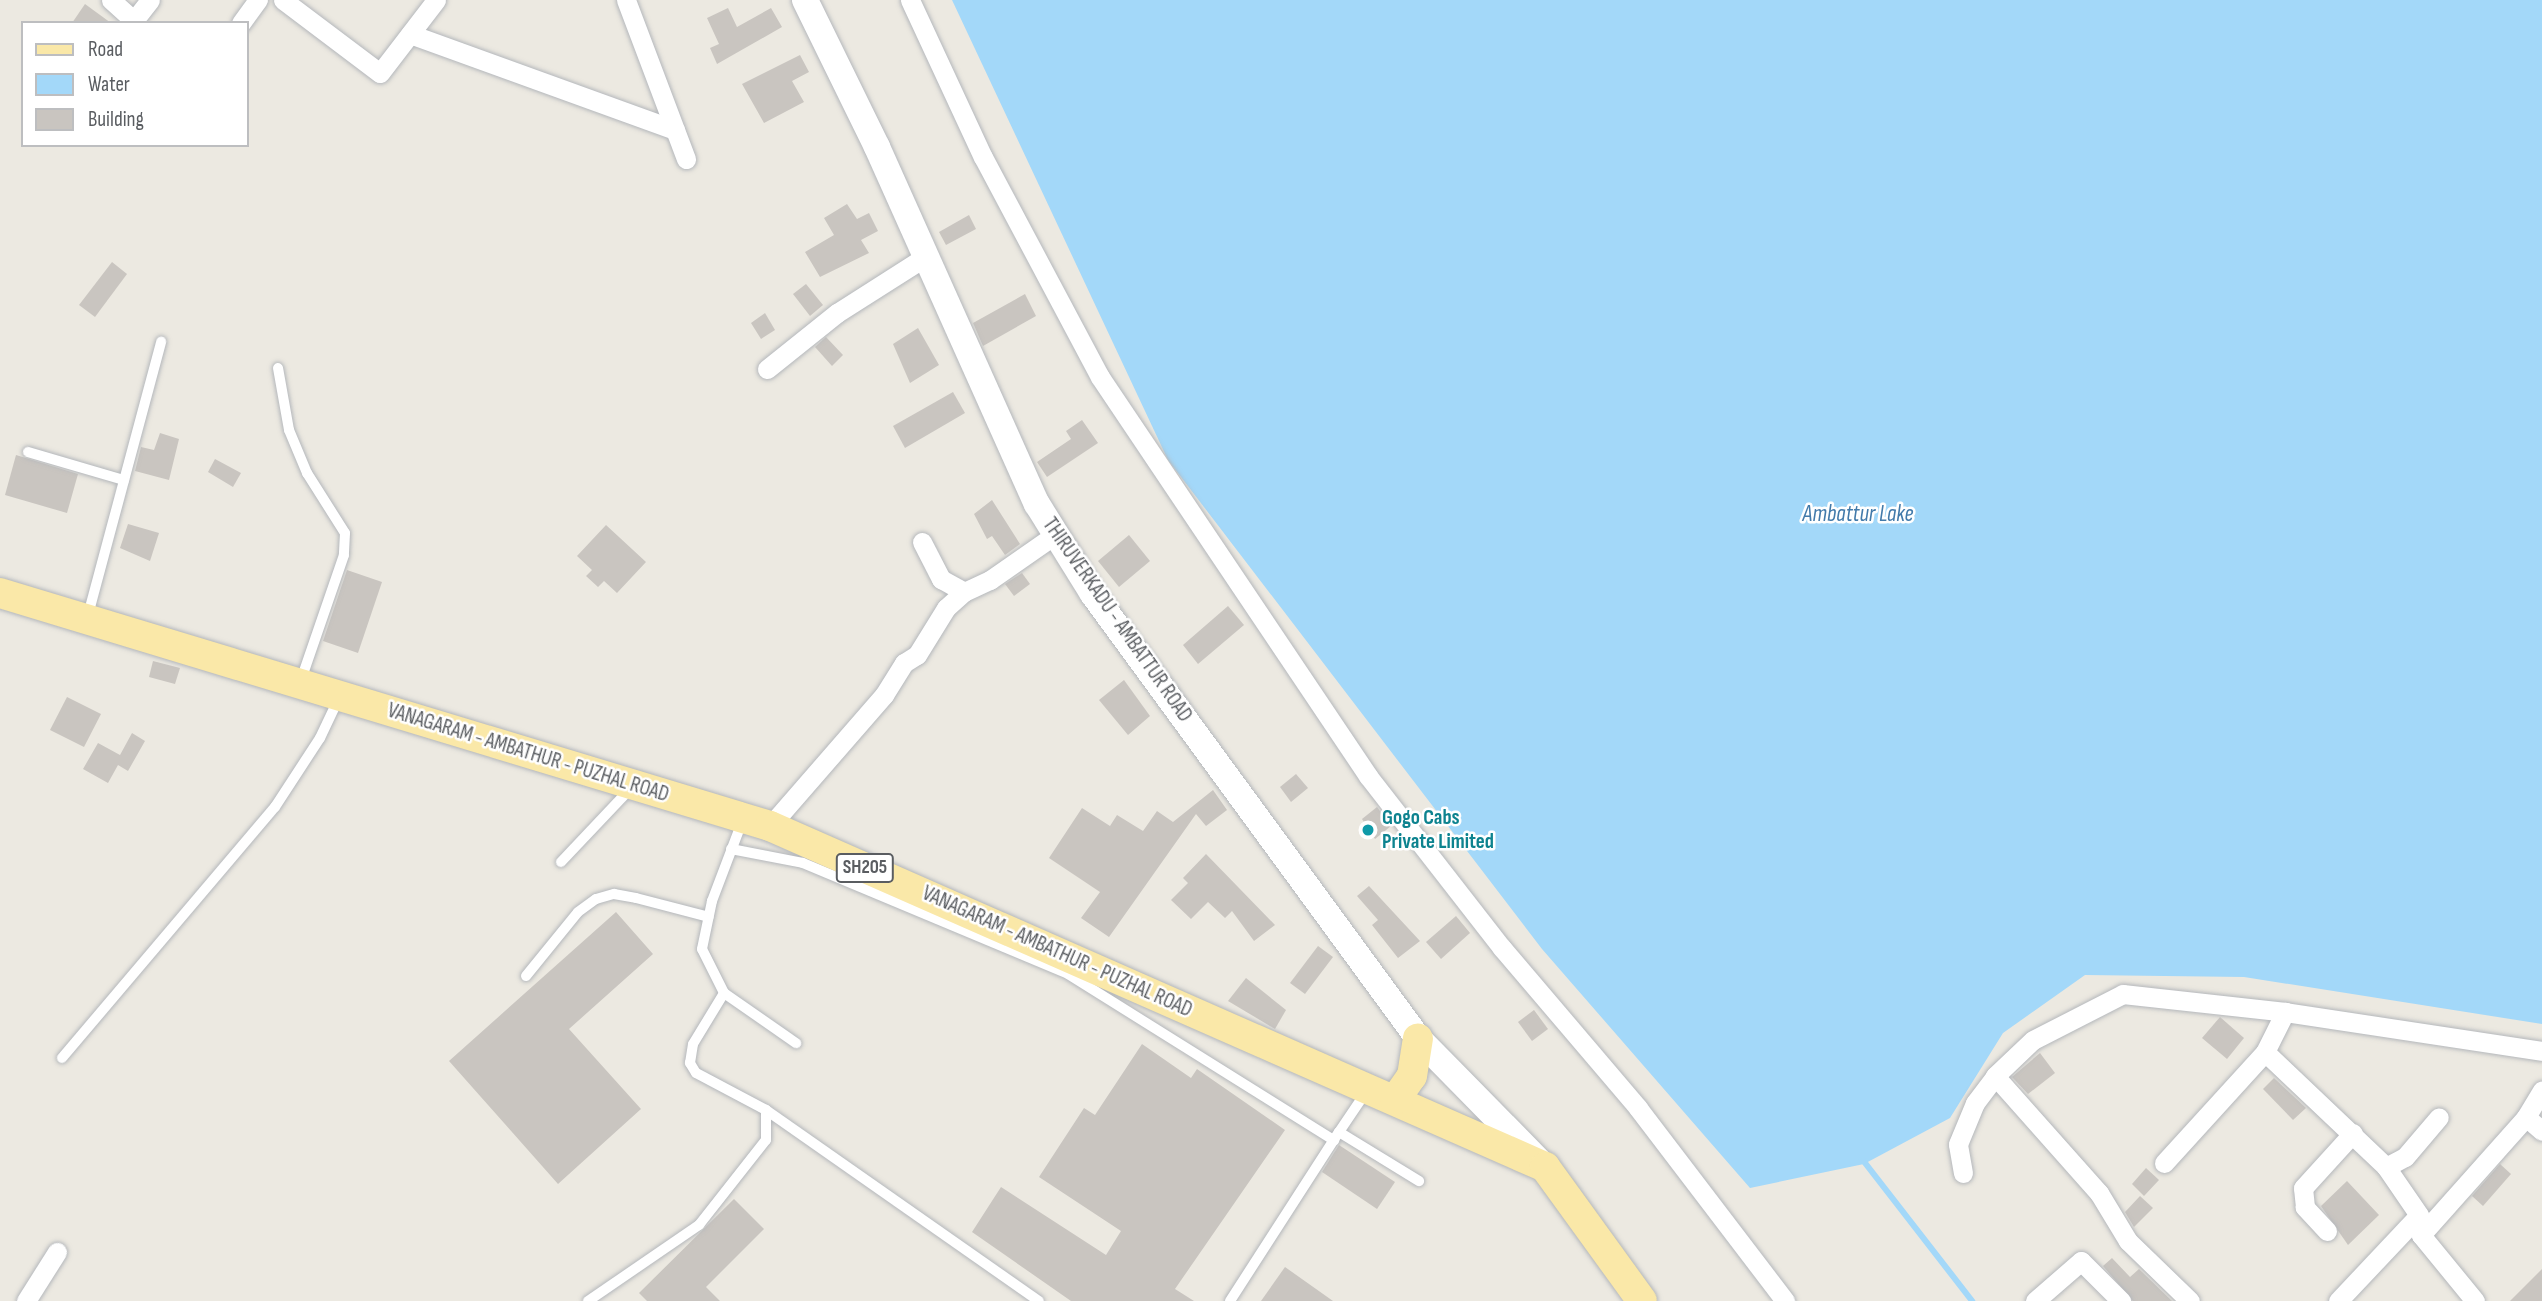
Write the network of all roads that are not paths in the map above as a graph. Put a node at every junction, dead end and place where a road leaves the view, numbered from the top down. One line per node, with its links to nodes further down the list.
1 (111, 0): 9 (street)
2 (150, 0): 10 (street)
3 (258, 0): 11 (street)
4 (283, 0): 12 (street)
5 (436, 0): 12 (street)
6 (626, 0): 13 (street)
7 (805, 0): 15 (main road, THIRUVERKADU - AMBATTUR ROAD)
8 (910, 0): 64 (street)
9 (132, 21)
10 (134, 21)
11 (242, 21)
12 (410, 34): 13 (street)
13 (675, 130): 14 (street)
14 (686, 159)
15 (925, 257): 18 (street); 21 (main road, THIRUVERKADU - AMBATTUR ROAD)
16 (161, 342): 20 (lane)
17 (278, 368): 26 (lane)
18 (767, 369)
19 (28, 452): 20 (lane)
20 (124, 480): 25 (lane)
21 (1056, 534): 23 (street); 36 (main road, THIRUVERKADU - AMBATTUR ROAD)
22 (922, 542): 23 (street)
23 (964, 592): 29 (street)
24 (0, 593): 25 (main road, VANAGARAM - AMBATHUR - PUZHAL ROAD / SH205)
25 (86, 620): 26 (main road, VANAGARAM - AMBATHUR - PUZHAL ROAD / SH205)
26 (299, 684): 27 (main road, VANAGARAM - AMBATHUR - PUZHAL ROAD / SH205)
27 (339, 696): 28 (main road, VANAGARAM - AMBATHUR - PUZHAL ROAD / SH205); 40 (lane)
28 (634, 785): 29 (main road, VANAGARAM - AMBATHUR - PUZHAL ROAD / SH205); 31 (lane)
29 (757, 822): 30 (lane); 43 (main road, VANAGARAM - AMBATHUR - PUZHAL ROAD / SH205)
30 (731, 849): 32 (lane); 49 (lane)
31 (561, 862)
32 (709, 917): 33 (lane); 34 (lane)
33 (526, 976)
34 (724, 993): 37 (lane); 44 (lane)
35 (2285, 1012): 38 (street); 39 (street); 41 (street)
36 (1418, 1038): 43 (main road); 51 (main road, THIRUVERKADU - AMBATTUR ROAD)
37 (796, 1043)
38 (2542, 1051)
39 (2265, 1052): 48 (street); 50 (street)
40 (62, 1058)
41 (1995, 1076): 53 (street); 67 (street)
42 (2542, 1090): 46 (street)
43 (1382, 1094): 49 (lane); 51 (main road, VANAGARAM - AMBATHUR - PUZHAL ROAD / SH205)
44 (766, 1110): 60 (lane); 61 (lane)
45 (2439, 1117): 52 (street)
46 (2526, 1117): 47 (street); 57 (street)
47 (2542, 1131)
48 (2353, 1133): 52 (street); 56 (street)
49 (1336, 1136): 54 (lane); 62 (lane)
50 (2164, 1163)
51 (1545, 1167): 63 (main road)
52 (2386, 1167): 55 (street)
53 (1963, 1173)
54 (1419, 1181)
55 (2419, 1215): 57 (street); 68 (street)
56 (2328, 1230)
57 (2421, 1235): 69 (street)
58 (57, 1252): 59 (street)
59 (26, 1301)
60 (587, 1301)
61 (1039, 1301)
62 (1230, 1301)
63 (1642, 1301)
64 (1785, 1301)
65 (2035, 1301): 66 (street)
66 (2121, 1301)
67 (2190, 1301)
68 (2338, 1301)
69 (2475, 1301)

